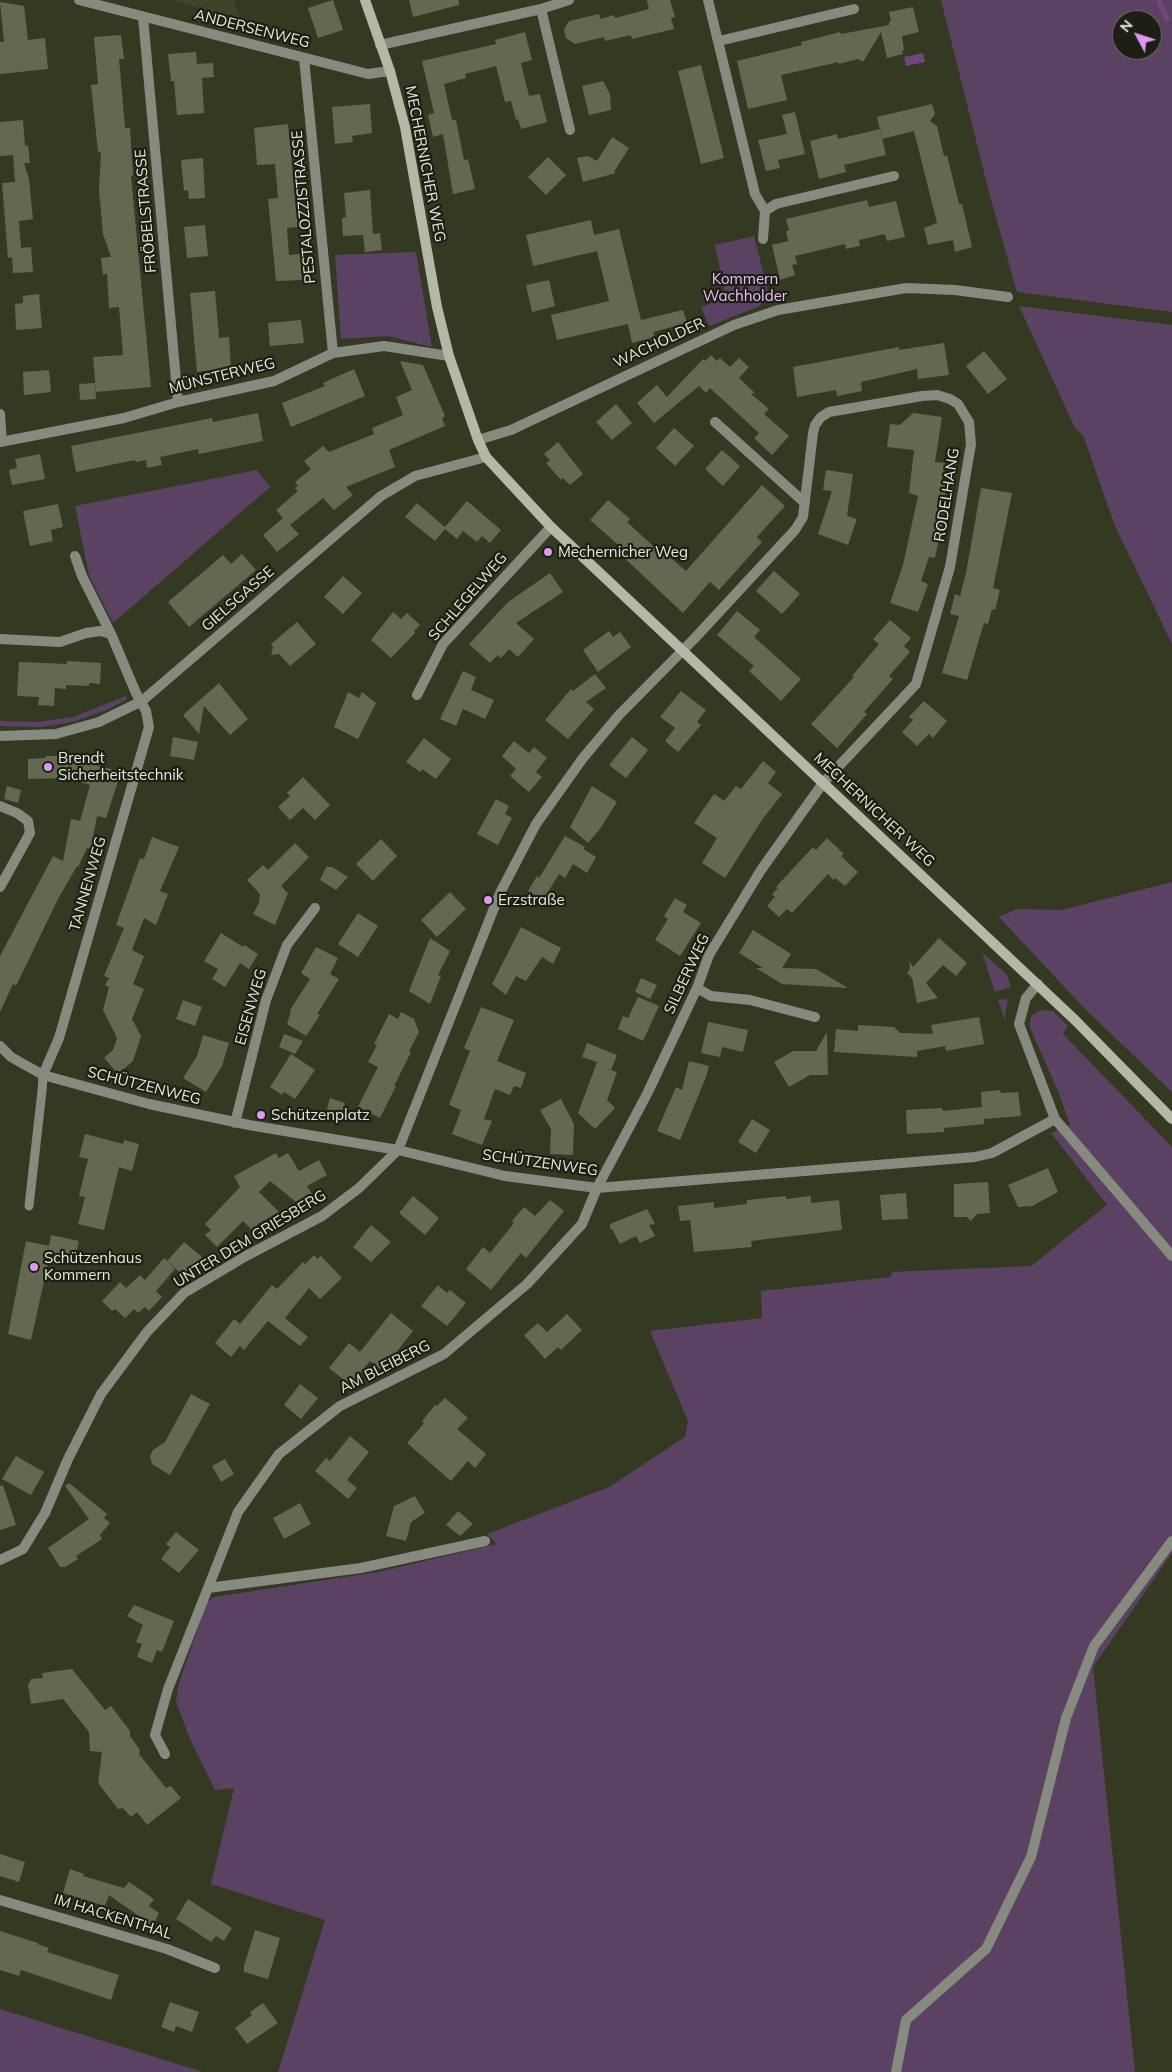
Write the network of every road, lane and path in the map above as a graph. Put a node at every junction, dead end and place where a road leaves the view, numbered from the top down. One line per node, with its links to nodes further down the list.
1 (79, 0): 7 (street, ANDERSENWEG)
2 (365, 0): 9 (street, MECHERNICHER WEG)
3 (568, 0): 5 (street)
4 (708, 0): 8 (street)
5 (541, 9): 9 (street); 12 (street)
6 (854, 9): 8 (street)
7 (143, 18): 10 (street, ANDERSENWEG); 19 (street, FRÖBELSTRASSE)
8 (719, 41): 14 (street)
9 (380, 46): 11 (street, MECHERNICHER WEG)
10 (304, 58): 11 (street, ANDERSENWEG); 17 (street, PESTALOZZISTRASSE)
11 (390, 71): 18 (street, MECHERNICHER WEG)
12 (570, 130)
13 (894, 176): 14 (street)
14 (765, 211): 15 (street)
15 (763, 239)
16 (1008, 297): 22 (street, WACHOLDER)
17 (333, 353): 18 (street, MÜNSTERWEG); 19 (street, MÜNSTERWEG)
18 (449, 356): 22 (street, MECHERNICHER WEG)
19 (178, 402): 23 (street, MÜNSTERWEG)
20 (0, 414): 23 (street)
21 (715, 422): 25 (street)
22 (478, 440): 24 (street, MECHERNICHER WEG)
23 (1, 442)
24 (486, 457): 26 (street, MECHERNICHER WEG); 32 (street, GIELSGASSE)
25 (805, 503): 30 (street, RODELHANG); 34 (street, RODELHANG)
26 (551, 527): 30 (street, MECHERNICHER WEG); 31 (street, SCHLEGELWEG)
27 (76, 556): 28 (street, TANNENWEG)
28 (111, 634): 29 (street); 32 (street, TANNENWEG)
29 (0, 639)
30 (682, 650): 34 (street, MECHERNICHER WEG); 46 (street)
31 (417, 695)
32 (142, 701): 33 (street, GIELSGASSE); 42 (street, TANNENWEG)
33 (0, 736)
34 (823, 783): 38 (street, MECHERNICHER WEG); 39 (street, SILBERWEG)
35 (0, 806): 36 (street)
36 (0, 887)
37 (315, 908): 45 (street, EISENWEG)
38 (1038, 984): 43 (street); 44 (street, MECHERNICHER WEG)
39 (697, 988): 40 (street); 47 (street, SILBERWEG)
40 (815, 1017)
41 (0, 1046): 42 (street, SCHÜTZENWEG)
42 (43, 1075): 45 (street, SCHÜTZENWEG); 48 (lane)
43 (1055, 1119): 47 (street, SCHÜTZENWEG); 49 (street)
44 (1172, 1119)
45 (235, 1123): 46 (street, SCHÜTZENWEG)
46 (398, 1150): 47 (street, SCHÜTZENWEG); 52 (street, UNTER DEM GRIESBERG)
47 (597, 1188): 53 (street, AM BLEIBERG)
48 (29, 1206)
49 (1172, 1256)
50 (485, 1541): 53 (street)
51 (1172, 1541): 57 (street)
52 (0, 1560)
53 (208, 1588): 54 (street, AM BLEIBERG)
54 (165, 1754)
55 (0, 1900): 56 (street, IM HACKENTHAL)
56 (215, 1968)
57 (896, 2072)

